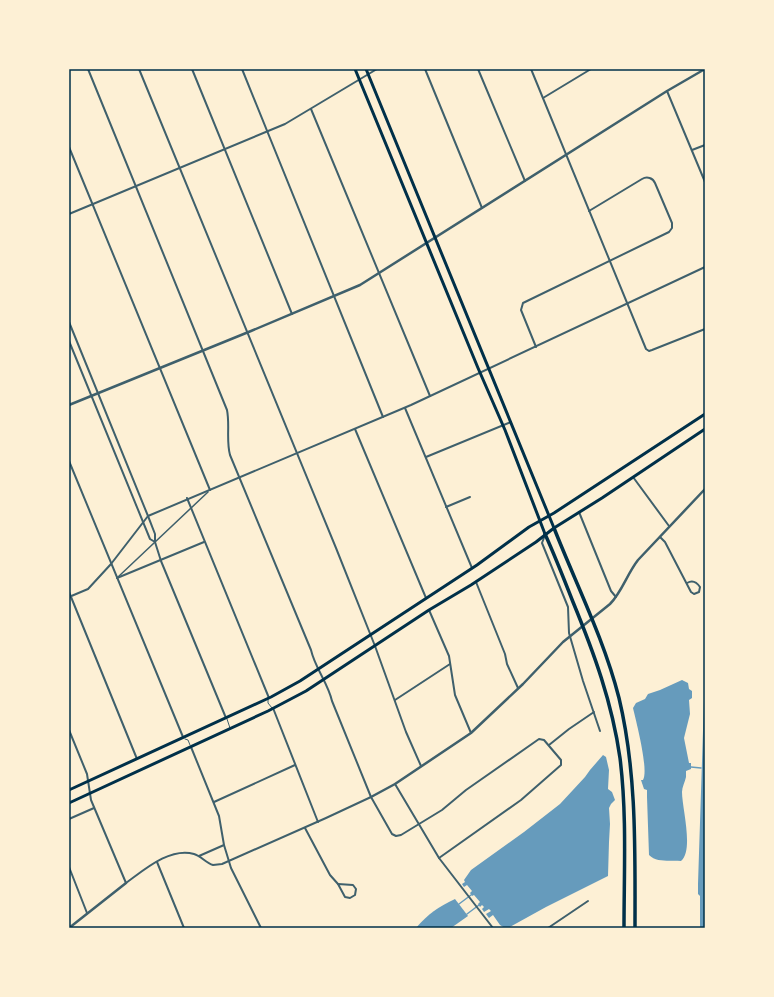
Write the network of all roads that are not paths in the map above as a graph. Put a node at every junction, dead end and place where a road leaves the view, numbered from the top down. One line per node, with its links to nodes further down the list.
1 (88, 69): 27 (street)
2 (139, 69): 24 (street)
3 (192, 69): 21 (street)
4 (242, 69): 18 (street)
5 (355, 69): 14 (main road)
6 (366, 69): 13 (main road)
7 (377, 69): 13 (street)
8 (425, 69): 29 (street)
9 (478, 69): 25 (street)
10 (531, 69): 16 (street)
11 (590, 69): 16 (street)
12 (705, 69): 15 (street)
13 (368, 74): 14 (street); 32 (main road)
14 (359, 80): 17 (street); 33 (main road)
15 (667, 92): 22 (street); 23 (street)
16 (542, 98): 23 (street)
17 (311, 109): 18 (street); 36 (street)
18 (268, 132): 21 (street); 37 (street)
19 (705, 145): 22 (street)
20 (69, 147): 28 (street)
21 (225, 150): 24 (street); 39 (street)
22 (692, 150): 26 (street)
23 (566, 155): 25 (street); 30 (street)
24 (180, 168): 27 (street); 42 (street)
25 (525, 181): 29 (street)
26 (705, 182)
27 (136, 186): 28 (street); 45 (street)
28 (92, 204): 31 (street); 48 (street)
29 (482, 208): 32 (street)
30 (589, 211): 34 (street); 34 (street)
31 (69, 214)
32 (435, 237): 33 (street); 49 (main road)
33 (426, 242): 36 (street); 51 (main road)
34 (609, 260): 38 (street); 44 (street)
35 (705, 267): 38 (street)
36 (379, 273): 37 (street); 55 (street)
37 (335, 296): 39 (street); 59 (street)
38 (627, 303): 41 (street); 44 (street)
39 (292, 314): 42 (street)
40 (69, 322): 46 (street)
41 (705, 329)
42 (248, 332): 45 (street); 64 (street)
43 (69, 341): 47 (street)
44 (536, 347): 49 (street)
45 (203, 350): 48 (street); 67 (street)
46 (81, 351): 47 (street); 50 (street)
47 (74, 354): 52 (street)
48 (160, 368): 53 (street); 70 (street)
49 (489, 368): 51 (street); 60 (main road)
50 (90, 373): 52 (street); 53 (street)
51 (480, 373): 55 (street); 61 (main road)
52 (83, 376): 54 (street)
53 (98, 393): 54 (street); 76 (street)
54 (92, 395): 56 (street); 79 (street)
55 (430, 396): 57 (street)
56 (69, 405)
57 (405, 408): 59 (street); 65 (street)
58 (705, 414): 77 (main road)
59 (383, 417): 62 (street)
60 (511, 422): 61 (street); 77 (main road)
61 (503, 425): 65 (street); 78 (main road)
62 (355, 429): 64 (street); 95 (street)
63 (705, 429): 68 (main road)
64 (298, 453): 67 (street); 97 (street)
65 (426, 457): 73 (street)
66 (69, 461): 87 (street)
67 (240, 477): 70 (street); 101 (street)
68 (633, 477): 75 (main road); 80 (street)
69 (705, 489): 80 (street)
70 (210, 490): 72 (street); 74 (street)
71 (470, 497): 73 (street)
72 (186, 498): 74 (street); 76 (street)
73 (446, 507): 88 (street)
74 (190, 508): 84 (street); 85 (street)
75 (579, 512): 81 (main road); 94 (street)
76 (148, 516): 79 (street); 84 (street)
77 (549, 516): 78 (main road); 81 (main road)
78 (540, 521): 82 (main road); 88 (main road)
79 (143, 522): 84 (street); 87 (street)
80 (669, 526): 83 (street)
81 (554, 528): 82 (main road); 147 (highway)
82 (545, 534): 90 (main road); 98 (street); 146 (highway)
83 (660, 537): 91 (street); 94 (street)
84 (155, 542): 86 (street); 89 (street)
85 (204, 542): 86 (street); 104 (street)
86 (162, 560): 89 (street); 108 (street)
87 (111, 564): 89 (street); 93 (street)
88 (472, 568): 95 (main road)
89 (116, 578): 113 (street)
90 (476, 581): 96 (main road); 103 (street)
91 (687, 583): 91 (street)
92 (69, 592): 93 (street)
93 (70, 597): 116 (street)
94 (616, 597): 98 (street)
95 (426, 598): 97 (main road)
96 (429, 610): 99 (main road); 100 (street)
97 (371, 635): 99 (street); 101 (main road)
98 (570, 636): 103 (street); 107 (street)
99 (375, 646): 102 (main road); 105 (street)
100 (450, 664): 105 (street); 112 (street)
101 (318, 670): 102 (street); 104 (main road)
102 (324, 680): 106 (main road); 123 (street)
103 (518, 688): 112 (street)
104 (268, 698): 106 (lane); 108 (main road)
105 (395, 700): 118 (street)
106 (273, 708): 109 (main road); 117 (street)
107 (594, 712): 111 (street); 114 (street)
108 (226, 718): 109 (lane); 113 (main road)
109 (230, 728): 115 (main road)
110 (69, 730): 119 (street)
111 (600, 731)
112 (471, 733): 118 (street)
113 (183, 737): 115 (lane); 116 (main road)
114 (549, 745): 129 (street); 133 (street)
115 (191, 746): 122 (main road); 124 (street)
116 (137, 759): 119 (main road)
117 (295, 765): 124 (street); 128 (street)
118 (421, 766): 120 (street)
119 (88, 781): 121 (main road); 122 (street)
120 (395, 784): 123 (street); 129 (street)
121 (69, 790)
122 (90, 793): 125 (main road); 126 (street)
123 (371, 797): 128 (street); 129 (street)
124 (214, 802): 131 (street)
125 (69, 803)
126 (94, 808): 127 (street); 137 (street)
127 (69, 819)
128 (318, 822): 130 (street)
129 (418, 824): 133 (street)
130 (305, 828): 135 (street); 138 (street)
131 (224, 845): 132 (street); 135 (street)
132 (199, 856): 134 (street); 135 (street)
133 (439, 858): 144 (street)
134 (157, 862): 137 (street); 142 (street)
135 (228, 862): 143 (street)
136 (69, 867): 140 (street)
137 (126, 883): 140 (street)
138 (338, 884): 138 (street)
139 (588, 901): 145 (street)
140 (87, 913): 141 (street)
141 (69, 928)
142 (184, 928)
143 (261, 928)
144 (493, 928)
145 (548, 928)
146 (624, 928)
147 (635, 928)

